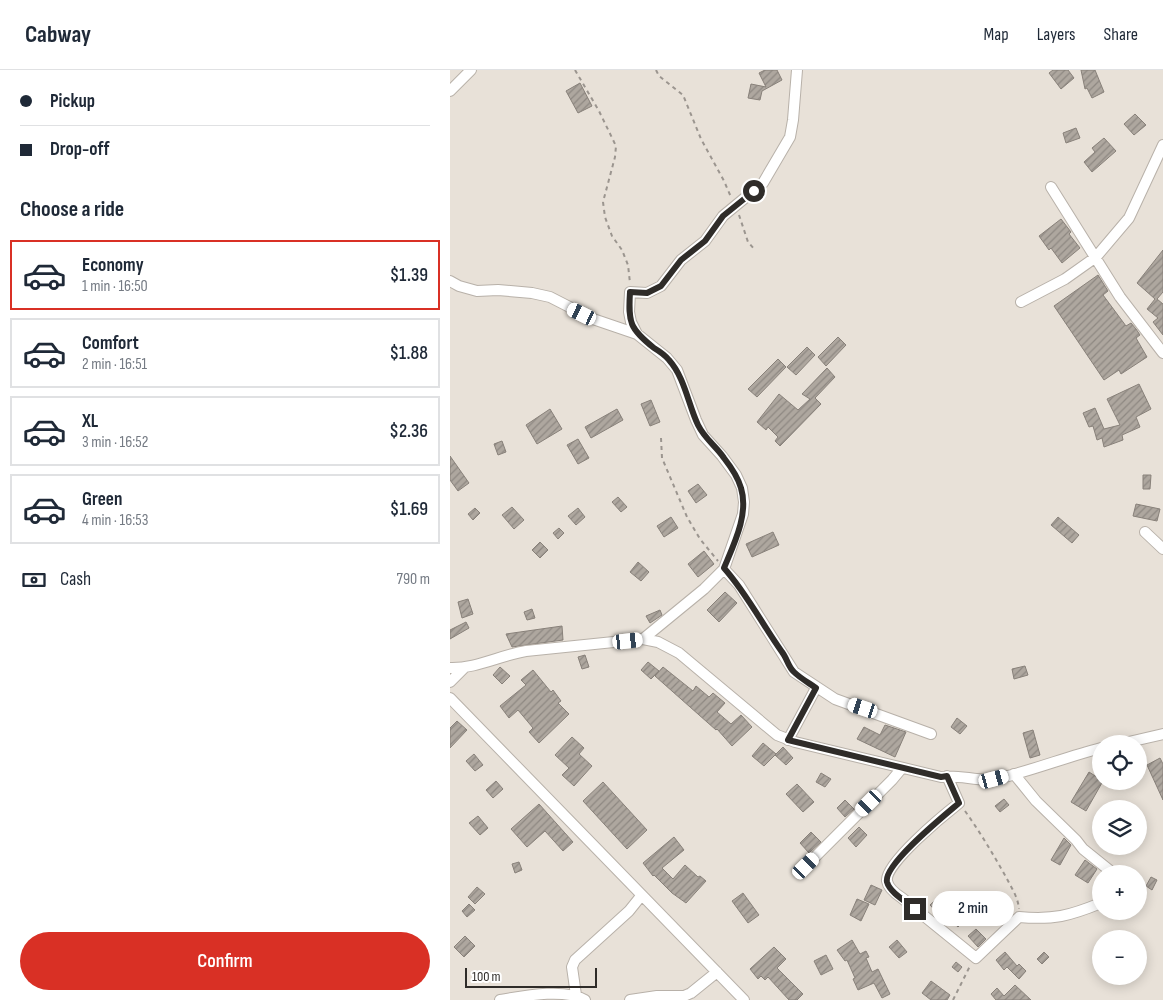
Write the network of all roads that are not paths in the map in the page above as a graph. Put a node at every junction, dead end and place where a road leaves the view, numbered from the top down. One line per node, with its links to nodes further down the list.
1 (471, 70): 3 (street)
2 (797, 70): 9 (street)
3 (450, 91)
4 (1163, 145): 6 (street)
5 (1051, 187): 6 (street)
6 (1096, 257): 8 (street); 10 (street)
7 (450, 281): 9 (street)
8 (1021, 302)
9 (637, 334): 13 (street)
10 (1163, 353)
11 (1145, 532): 12 (street)
12 (1163, 549)
13 (724, 568): 14 (street); 18 (street)
14 (643, 639): 16 (street); 23 (street)
15 (450, 668): 16 (street)
16 (464, 668): 17 (street)
17 (450, 682)
18 (816, 688): 20 (street); 23 (street)
19 (450, 698): 30 (street)
20 (931, 734)
21 (1163, 734): 22 (street)
22 (1147, 738)
23 (788, 740): 25 (street)
24 (1092, 751): 26 (street)
25 (902, 768): 27 (street); 29 (street)
26 (1014, 774): 27 (street); 28 (street)
27 (947, 776): 31 (street)
28 (1102, 865)
29 (806, 866)
30 (641, 896): 32 (street); 33 (street)
31 (1092, 906)
32 (717, 972): 35 (street); 36 (street)
33 (581, 997): 34 (street)
34 (500, 1000)
35 (630, 1000)
36 (744, 1000)

